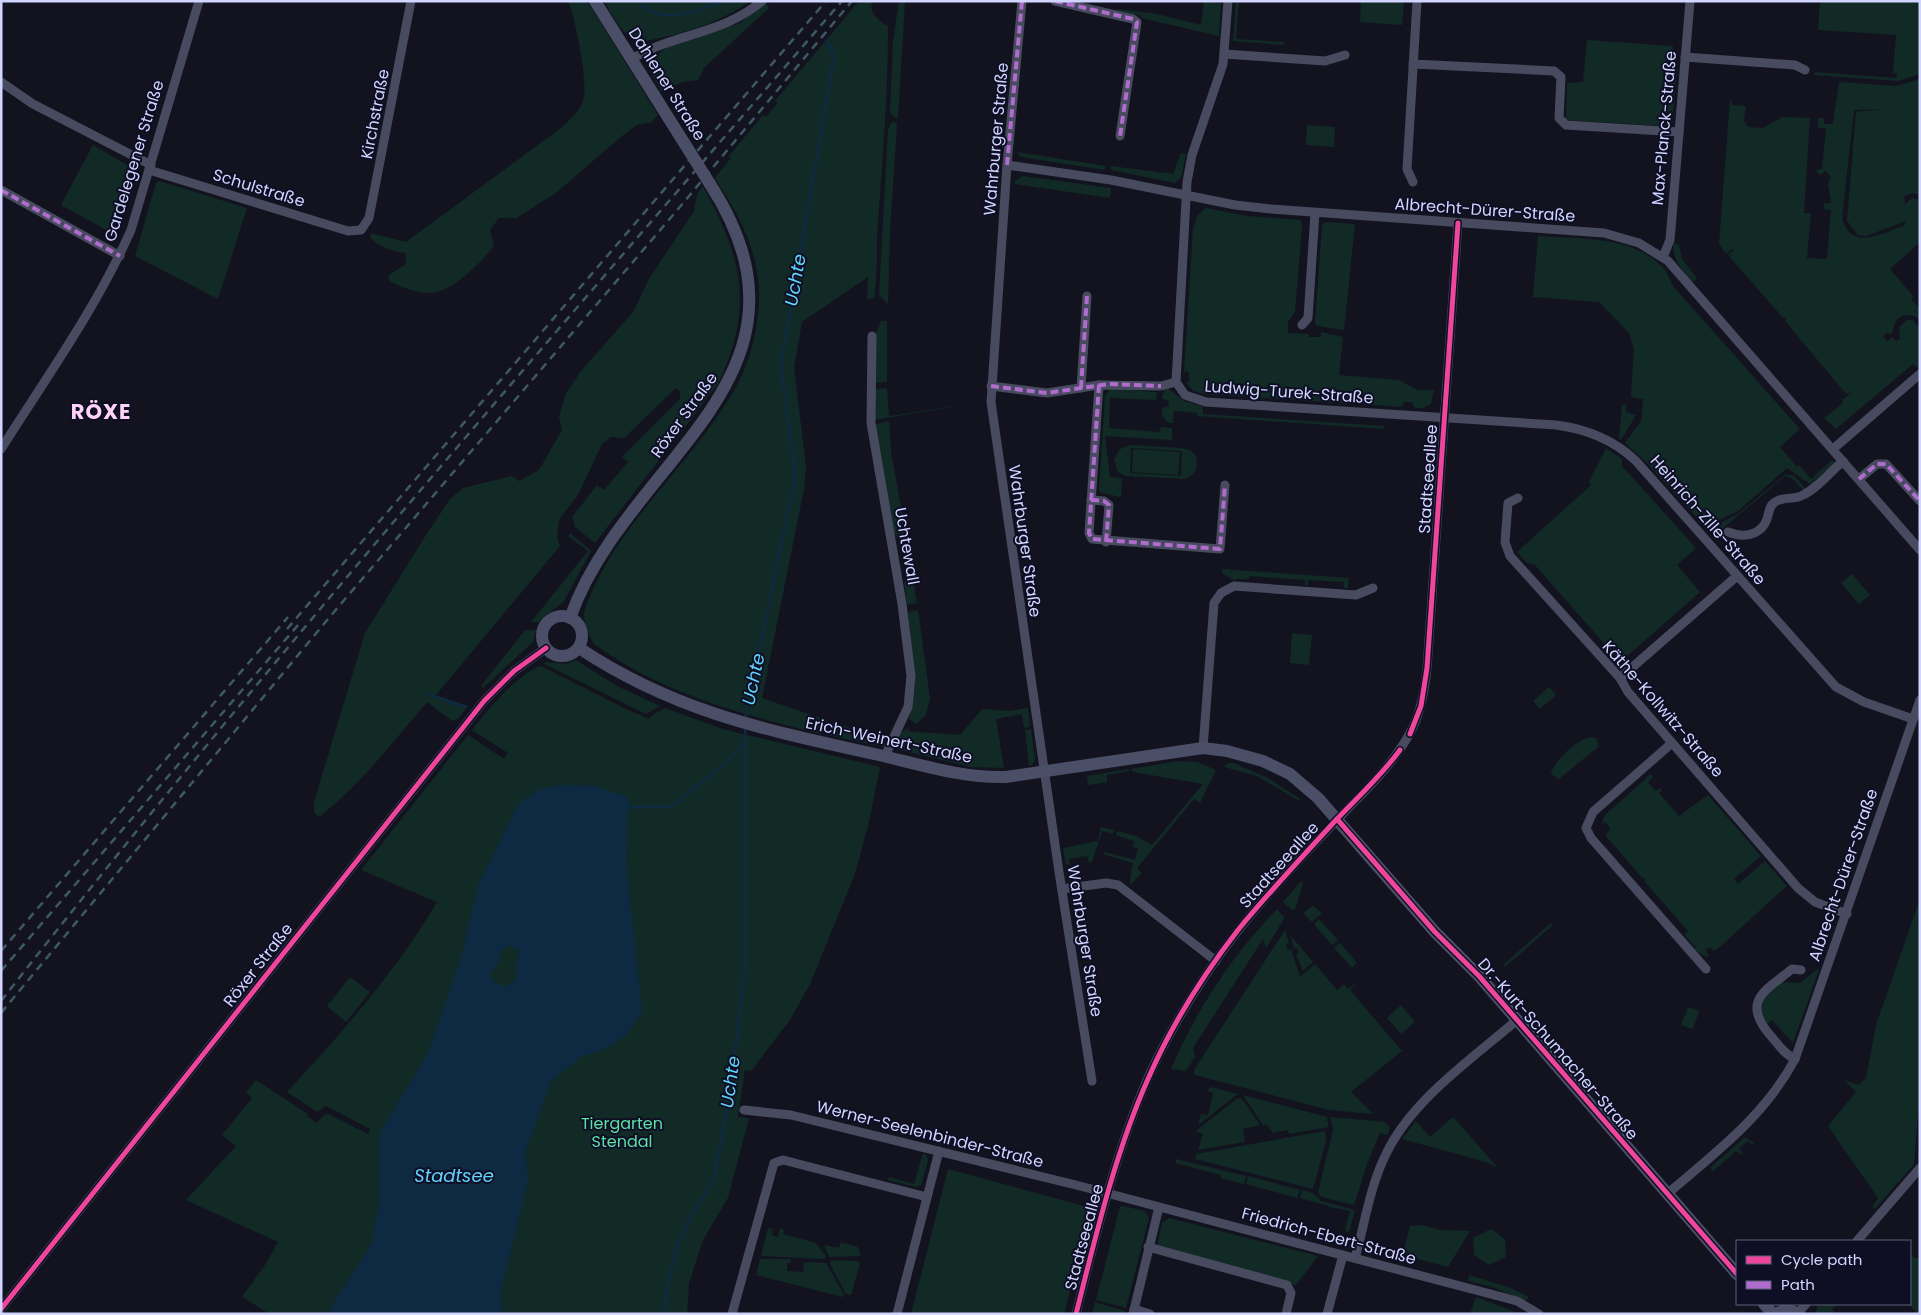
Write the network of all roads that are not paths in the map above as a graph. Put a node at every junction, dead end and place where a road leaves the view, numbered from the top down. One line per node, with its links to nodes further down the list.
1 (199, 1): 20 (street, Gardelegener Straße)
2 (412, 1): 27 (street, Kirchstraße)
3 (596, 1): 13 (street, Dahlener Straße)
4 (762, 1): 13 (street)
5 (1022, 1): 19 (street, Wahrburger Straße)
6 (1055, 1): 18 (street)
7 (1228, 1): 10 (street)
8 (1417, 1): 14 (street)
9 (1690, 1): 12 (street, Max-Planck-Straße)
10 (1224, 54): 11 (street); 24 (street)
11 (1346, 55)
12 (1685, 57): 15 (street); 17 (street, Max-Planck-Straße)
13 (632, 60): 22 (street, Dahlener Straße, bridge)
14 (1413, 64): 17 (street); 21 (street)
15 (1805, 70)
16 (1, 82): 20 (street, Schulstraße)
17 (1679, 132): 29 (street, Max-Planck-Straße)
18 (1120, 136)
19 (1007, 165): 24 (street, Albrecht-Dürer-Straße); 36 (street, Wahrburger Straße)
20 (150, 168): 27 (street, Schulstraße); 28 (street, Gardelegener Straße)
21 (1413, 182)
22 (710, 184): 52 (street, Röxer Straße)
23 (1, 190): 28 (street)
24 (1187, 195): 25 (street, Albrecht-Dürer-Straße); 34 (street)
25 (1315, 213): 26 (street, Albrecht-Dürer-Straße); 31 (street)
26 (1458, 223): 29 (street, Albrecht-Dürer-Straße); 38 (street, Stadtseeallee)
27 (361, 230)
28 (120, 256): 39 (street, Gardelegener Straße)
29 (1663, 257): 40 (street, Albrecht-Dürer-Straße)
30 (1087, 296): 37 (street)
31 (1302, 325)
32 (872, 336): 60 (street, Uchtewall)
33 (1920, 374): 40 (street)
34 (1176, 382): 35 (street); 38 (street, Ludwig-Turek-Straße)
35 (1099, 385): 37 (street); 45 (street)
36 (991, 386): 37 (street); 61 (street, Wahrburger Straße)
37 (1081, 388)
38 (1445, 418): 50 (street, Heinrich-Zille-Straße); 62 (street, Stadtseeallee)
39 (1, 449)
40 (1833, 449): 41 (street, Albrecht-Dürer-Straße)
41 (1843, 461): 42 (street, Albrecht-Dürer-Straße); 47 (street)
42 (1859, 479): 46 (street); 49 (street, Albrecht-Dürer-Straße)
43 (1225, 485): 48 (street)
44 (1518, 498): 55 (street, Käthe-Kollwitz-Straße)
45 (1091, 500): 48 (street); 48 (street)
46 (1920, 501)
47 (1728, 532)
48 (1106, 542)
49 (1920, 550)
50 (1738, 576): 55 (street); 57 (street, Heinrich-Zille-Straße)
51 (1373, 588): 59 (street)
52 (570, 618): 53 (street); 54 (street)
53 (546, 648): 54 (street); 84 (street, Röxer Straße)
54 (579, 648): 60 (street, Erich-Weinert-Straße)
55 (1620, 678): 58 (street, Käthe-Kollwitz-Straße)
56 (1920, 700): 57 (street, Albrecht-Dürer-Straße)
57 (1913, 719): 64 (street, Albrecht-Dürer-Straße)
58 (1672, 743): 64 (street, Käthe-Kollwitz-Straße); 66 (street)
59 (1202, 748): 61 (street, Erich-Weinert-Straße); 62 (street, Erich-Weinert-Straße)
60 (885, 756): 61 (street, Erich-Weinert-Straße)
61 (1044, 773): 63 (street, Wahrburger Straße)
62 (1337, 819): 65 (street, Stadtseeallee); 68 (street, Dr.-Kurt-Schumacher-Straße)
63 (1062, 889): 65 (street); 70 (street, Wahrburger Straße)
64 (1847, 914): 69 (street, Albrecht-Dürer-Straße)
65 (1216, 961): 74 (street, Stadtseeallee)
66 (1706, 969)
67 (1801, 970): 69 (street, Albrecht-Dürer-Straße)
68 (1517, 1020): 75 (street, Dr.-Kurt-Schumacher-Straße); 81 (street)
69 (1795, 1059): 75 (street, Albrecht-Dürer-Straße)
70 (1092, 1081)
71 (744, 1110): 72 (street, Werner-Seelenbinder-Straße)
72 (939, 1151): 74 (street, Werner-Seelenbinder-Straße); 76 (street)
73 (1920, 1168): 78 (street)
74 (1108, 1194): 77 (street, Friedrich-Ebert-Straße); 88 (street, Stadtseeallee)
75 (1667, 1194): 82 (street, Dr.-Kurt-Schumacher-Straße)
76 (927, 1197): 86 (street); 87 (street)
77 (1159, 1206): 79 (street); 80 (street, Friedrich-Ebert-Straße)
78 (1858, 1240)
79 (1148, 1247): 85 (street); 90 (street)
80 (1344, 1255): 81 (street, Friedrich-Ebert-Straße); 91 (street)
81 (1356, 1258): 92 (street, Friedrich-Ebert-Straße)
82 (1736, 1273)
83 (1765, 1305): 93 (street)
84 (1, 1309)
85 (1133, 1312): 89 (street)
86 (732, 1314)
87 (896, 1314)
88 (1076, 1314)
89 (1150, 1314)
90 (1286, 1314)
91 (1327, 1314)
92 (1539, 1314)
93 (1774, 1314): 94 (street)
94 (1799, 1314)

